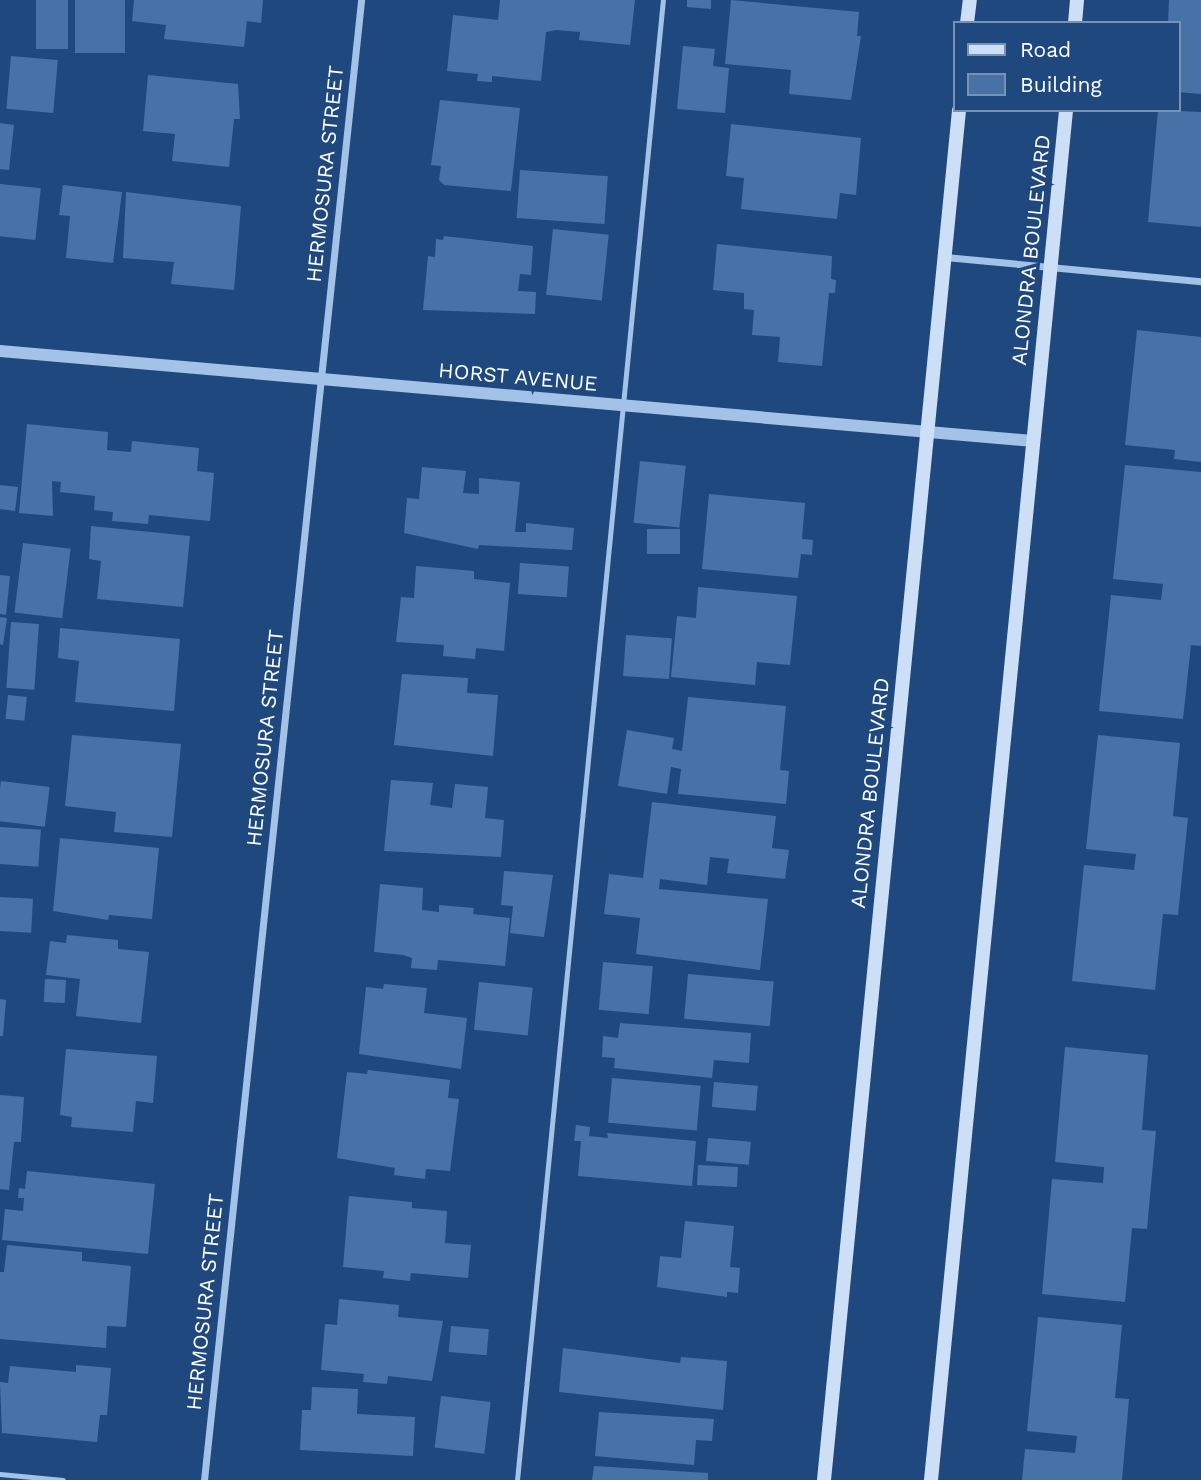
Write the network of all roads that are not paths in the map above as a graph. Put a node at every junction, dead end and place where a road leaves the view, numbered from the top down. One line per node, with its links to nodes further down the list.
1 (361, 0): 13 (street, HERMOSURA STREET)
2 (663, 0): 14 (lane)
3 (970, 0): 5 (main road)
4 (1077, 0): 6 (main road)
5 (967, 21)
6 (1075, 21)
7 (959, 112): 9 (main road, ALONDRA BOULEVARD)
8 (1066, 112): 10 (main road, ALONDRA BOULEVARD)
9 (944, 257): 10 (street); 15 (main road, ALONDRA BOULEVARD)
10 (1051, 268): 11 (street); 16 (main road, ALONDRA BOULEVARD)
11 (1201, 281)
12 (0, 351): 13 (street, HORST AVENUE)
13 (321, 379): 14 (street, HORST AVENUE); 19 (street, HERMOSURA STREET)
14 (623, 405): 15 (street, HORST AVENUE); 20 (lane)
15 (927, 432): 16 (street, HORST AVENUE); 21 (main road, ALONDRA BOULEVARD)
16 (1033, 441): 22 (main road, ALONDRA BOULEVARD)
17 (0, 1474): 18 (lane)
18 (63, 1480)
19 (204, 1480)
20 (517, 1480)
21 (824, 1480)
22 (931, 1480)

